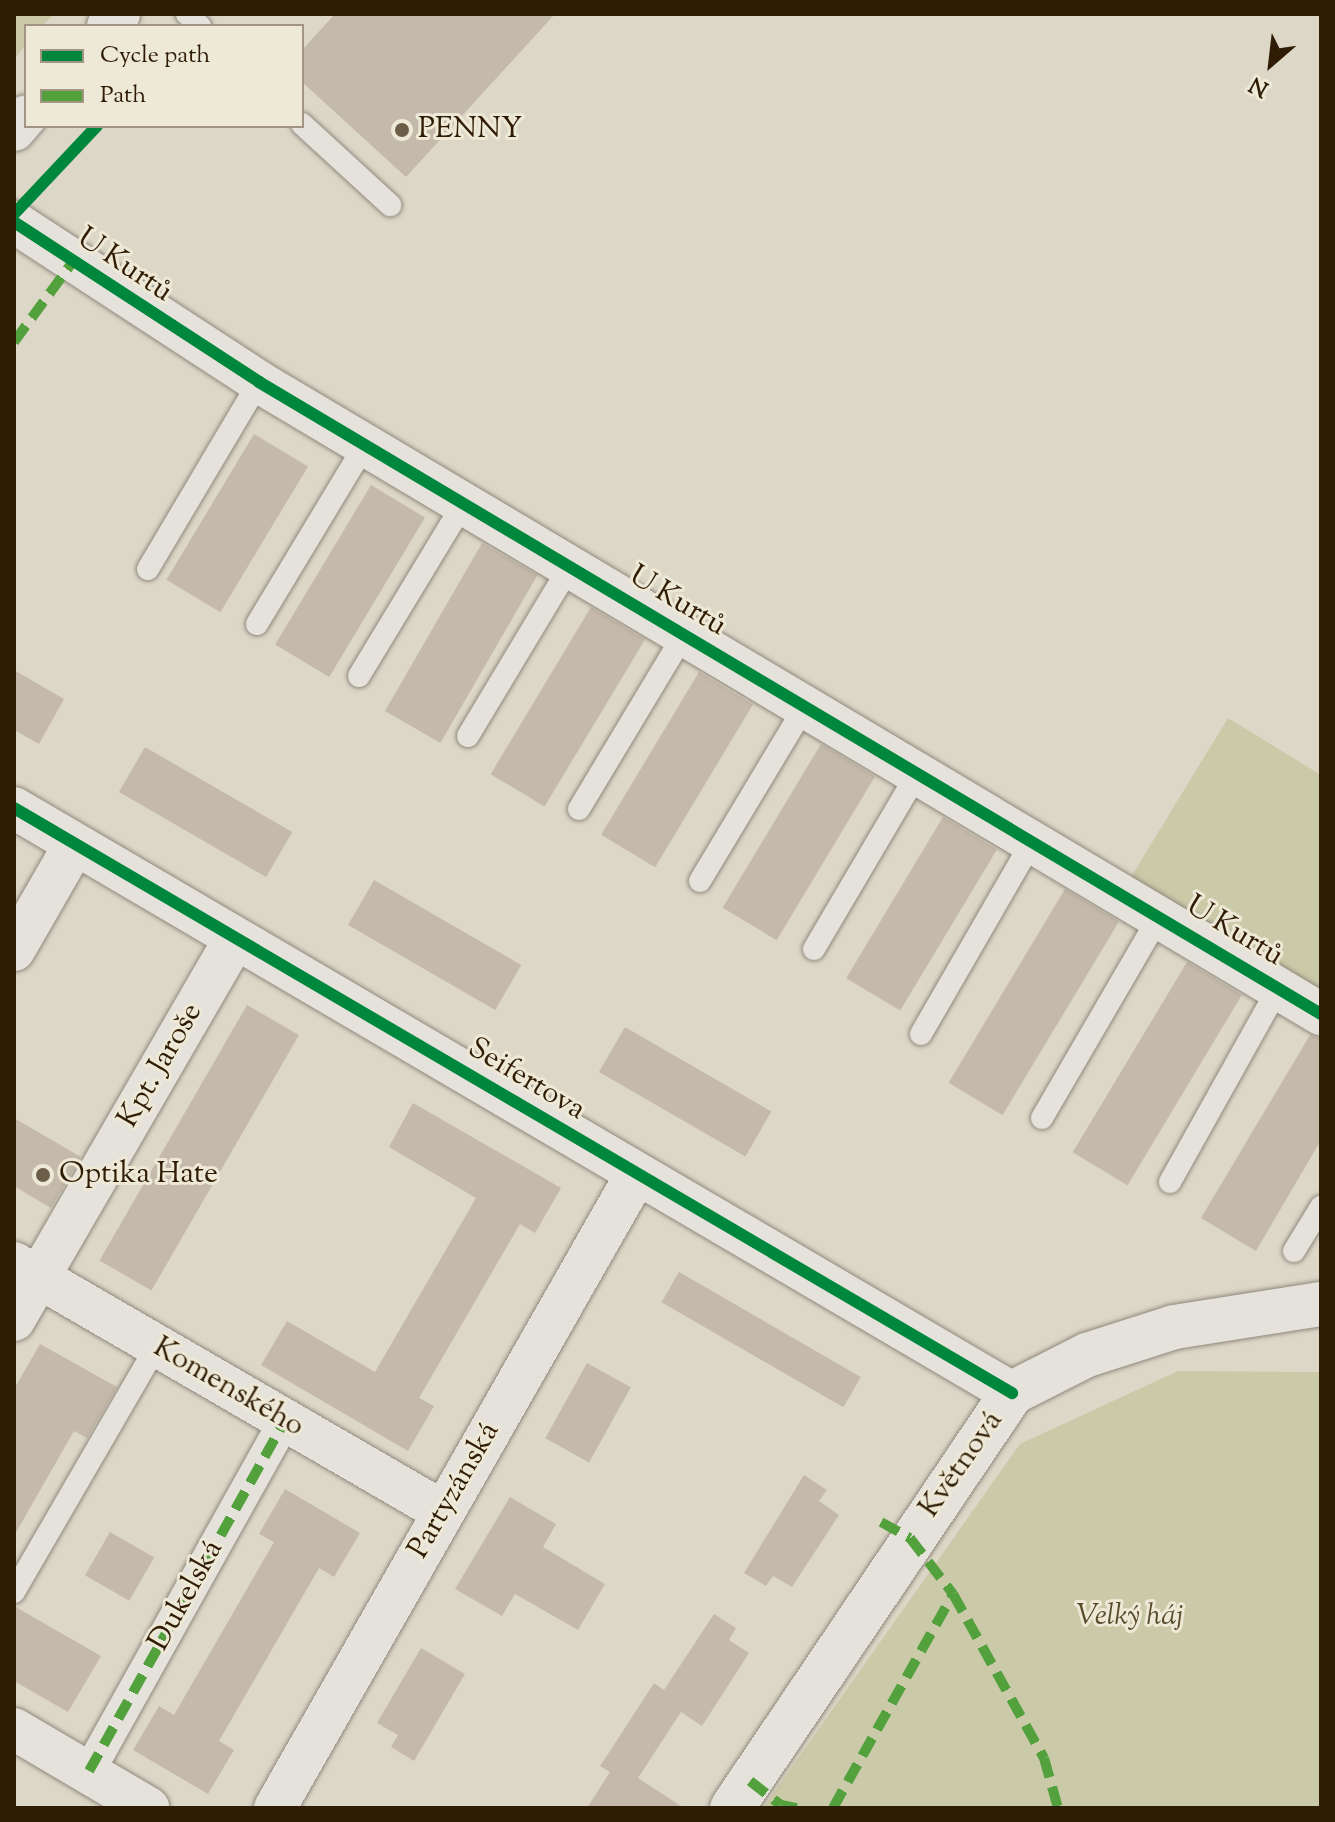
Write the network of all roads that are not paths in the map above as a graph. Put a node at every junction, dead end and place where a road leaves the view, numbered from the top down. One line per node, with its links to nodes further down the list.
1 (304, 126): 2 (lane)
2 (390, 205)
3 (14, 222): 4 (street, U Kurtů)
4 (259, 382): 5 (street, U Kurtů); 8 (lane)
5 (365, 445): 6 (street, U Kurtů); 9 (lane)
6 (463, 504): 7 (street, U Kurtů); 11 (lane)
7 (569, 568): 10 (street, U Kurtů); 13 (lane)
8 (148, 569)
9 (257, 624)
10 (683, 636): 12 (street, U Kurtů); 16 (lane)
11 (359, 676)
12 (804, 708): 14 (street, U Kurtů); 19 (lane)
13 (468, 736)
14 (917, 774): 17 (street, U Kurtů); 22 (lane)
15 (14, 808): 18 (street, Seifertova)
16 (579, 809)
17 (1032, 842): 20 (street, U Kurtů); 26 (lane)
18 (75, 844): 21 (street, Seifertova); 23 (street)
19 (700, 881)
20 (1159, 917): 24 (street, U Kurtů); 27 (lane)
21 (235, 938): 28 (street, Seifertova); 32 (street, Kpt. Jaroše)
22 (814, 949)
23 (14, 950)
24 (1278, 989): 25 (street, U Kurtů); 29 (lane)
25 (1321, 1014)
26 (921, 1034)
27 (1042, 1118)
28 (636, 1175): 36 (street, Seifertova); 38 (street, Partyzánská)
29 (1170, 1182)
30 (1321, 1207): 31 (lane)
31 (1294, 1251)
32 (26, 1271): 34 (street, Kpt. Jaroše); 35 (street, Komenského)
33 (1321, 1304): 36 (street, Květnová)
34 (14, 1320)
35 (156, 1347): 37 (street, Komenského); 39 (lane)
36 (1012, 1393): 44 (street, Květnová)
37 (285, 1421): 38 (street, Komenského); 41 (street, Dukelská)
38 (443, 1512): 43 (street, Partyzánská)
39 (14, 1592)
40 (14, 1729): 41 (street)
41 (89, 1771): 42 (street)
42 (148, 1808)
43 (275, 1808)
44 (732, 1808)

